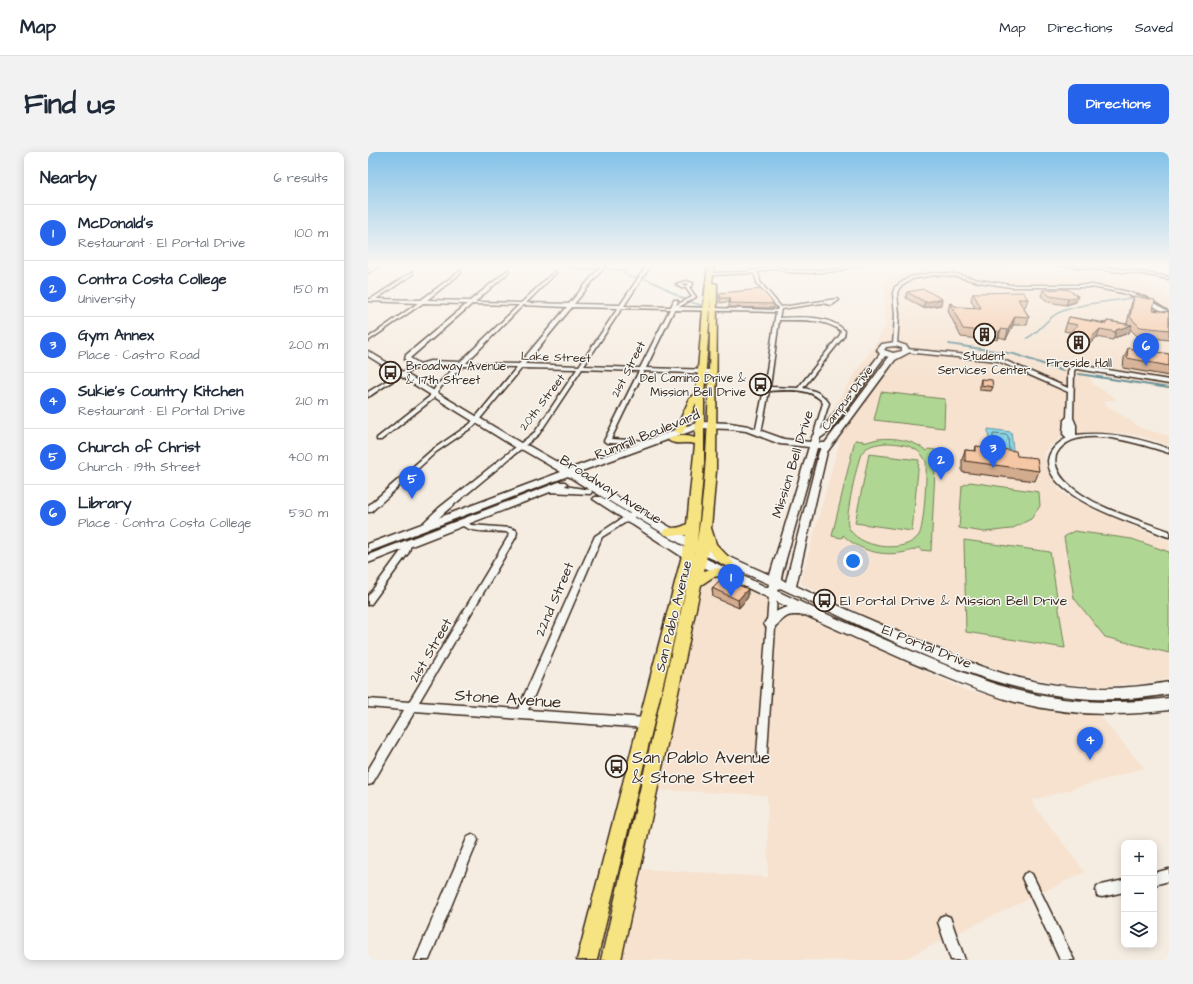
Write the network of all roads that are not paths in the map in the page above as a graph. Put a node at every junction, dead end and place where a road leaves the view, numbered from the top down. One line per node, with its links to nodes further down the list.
1 (420, 303): 23 (street)
2 (466, 303): 3 (street)
3 (473, 303): 14 (street); 30 (street)
4 (574, 303): 15 (street)
5 (624, 303): 16 (street, 20th Street)
6 (675, 303): 17 (street, 21st Street)
7 (685, 303): 17 (street)
8 (707, 303): 18 (main road, San Pablo Avenue)
9 (715, 303): 19 (main road, San Pablo Avenue)
10 (774, 303): 20 (street)
11 (817, 303): 20 (street)
12 (896, 303): 24 (street)
13 (1152, 303): 21 (street)
14 (522, 304): 15 (street); 29 (street)
15 (571, 306): 16 (street); 31 (street)
16 (621, 307): 17 (street); 32 (street, 20th Street)
17 (673, 308): 18 (street); 33 (street, 21st Street)
18 (706, 309): 19 (street); 34 (main road, San Pablo Avenue)
19 (715, 310): 20 (street); 35 (main road, San Pablo Avenue)
20 (779, 310): 22 (street)
21 (1169, 314)
22 (777, 319): 38 (street); 39 (street)
23 (368, 340)
24 (895, 344): 25 (main road); 27 (main road, Campus Drive)
25 (907, 351): 28 (main road, Campus Drive); 40 (street)
26 (368, 353): 36 (main road, Broadway Avenue)
27 (884, 353): 28 (main road); 51 (main road, Campus Drive)
28 (897, 356): 54 (main road, Campus Drive)
29 (462, 364): 30 (street, Lake Street); 31 (street, Lake Street); 41 (street)
30 (419, 366): 36 (street, Lake Street)
31 (521, 366): 32 (street, Lake Street); 44 (street)
32 (582, 368): 33 (street, Lake Street); 55 (street, 20th Street)
33 (642, 370): 34 (street, Lake Street); 52 (street, 21st Street)
34 (702, 372): 35 (street, Lake Street); 43 (main road, San Pablo Avenue)
35 (712, 372): 45 (main road, San Pablo Avenue)
36 (401, 373): 41 (main road, Broadway Avenue); 42 (street, Lake Street)
37 (1169, 382): 40 (street)
38 (767, 389): 39 (street, Mission Bell Drive); 47 (street)
39 (799, 390): 51 (street, Mission Bell Drive)
40 (1071, 391): 49 (street)
41 (433, 393): 44 (main road, Broadway Avenue); 48 (street)
42 (368, 395)
43 (700, 395): 45 (main road, San Pablo Avenue); 46 (main road)
44 (476, 419): 55 (main road, Broadway Avenue); 60 (street)
45 (704, 426): 46 (main road, Rumrill Boulevard); 47 (main road); 50 (main road, Rumrill Boulevard); 53 (main road, San Pablo Avenue); 65 (main road, San Pablo Avenue)
46 (680, 431): 52 (main road, Rumrill Boulevard)
47 (758, 433): 51 (main road)
48 (379, 439)
49 (1072, 439): 56 (street); 68 (street)
50 (673, 440): 53 (main road); 57 (main road, Rumrill Boulevard)
51 (815, 441): 54 (main road, Campus Drive); 74 (main road, Mission Bell Drive)
52 (651, 443): 57 (main road, Rumrill Boulevard)
53 (700, 443): 64 (main road, San Pablo Avenue)
54 (826, 446): 76 (main road, Mission Bell Drive)
55 (521, 447): 57 (main road, Broadway Avenue); 66 (street, 20th Street)
56 (1169, 451)
57 (568, 475): 58 (main road, Broadway Avenue); 59 (main road, Rumrill Boulevard); 61 (main road, Broadway Avenue); 62 (main road, Rumrill Boulevard)
58 (587, 492): 59 (main road); 61 (main road, Broadway Avenue)
59 (537, 494): 63 (main road, Rumrill Boulevard)
60 (368, 510)
61 (632, 516): 67 (main road, Broadway Avenue); 71 (main road, Broadway Avenue); 87 (street, 22nd Street)
62 (440, 521): 66 (main road, Rumrill Boulevard); 69 (main road)
63 (462, 522): 69 (main road, Rumrill Boulevard); 85 (street, 21st Street)
64 (693, 525): 67 (main road); 71 (main road, San Pablo Avenue)
65 (705, 525): 71 (main road, San Pablo Avenue); 73 (main road)
66 (424, 527): 70 (main road, Rumrill Boulevard)
67 (669, 532): 71 (main road, Broadway Avenue)
68 (1169, 534)
69 (407, 544): 72 (main road, Rumrill Boulevard); 78 (street)
70 (368, 548)
71 (695, 553): 73 (main road, El Portal Drive); 75 (main road, San Pablo Avenue); 81 (main road, San Pablo Avenue)
72 (368, 559)
73 (726, 568): 74 (main road, El Portal Drive); 75 (main road); 77 (main road, El Portal Drive)
74 (774, 580): 76 (main road, El Portal Drive); 77 (main road, Mission Bell Drive)
75 (695, 582): 86 (main road, San Pablo Avenue)
76 (790, 588): 77 (main road); 82 (main road, El Portal Drive)
77 (773, 596): 79 (main road, El Portal Drive); 80 (street, Mission Bell Drive)
78 (368, 602)
79 (810, 612): 80 (main road); 84 (main road, El Portal Drive)
80 (770, 624): 89 (street, Mission Bell Drive)
81 (662, 660): 86 (main road); 88 (main road, San Pablo Avenue)
82 (1169, 688)
83 (368, 703): 85 (street, Stone Avenue)
84 (1169, 704)
85 (413, 706): 87 (street, Stone Avenue); 91 (street, 21st Street)
86 (668, 707): 90 (main road, San Pablo Avenue)
87 (521, 715): 88 (street, Stone Avenue)
88 (646, 723): 90 (main road); 100 (main road, San Pablo Avenue)
89 (762, 753)
90 (654, 768): 101 (main road, San Pablo Avenue)
91 (368, 780)
92 (472, 840): 99 (street)
93 (1169, 875): 95 (street)
94 (1028, 878): 103 (street)
95 (1157, 878)
96 (1121, 887): 97 (street)
97 (1102, 891)
98 (945, 922): 102 (street)
99 (422, 960)
100 (587, 960)
101 (611, 960)
102 (958, 960)
103 (1067, 960)

